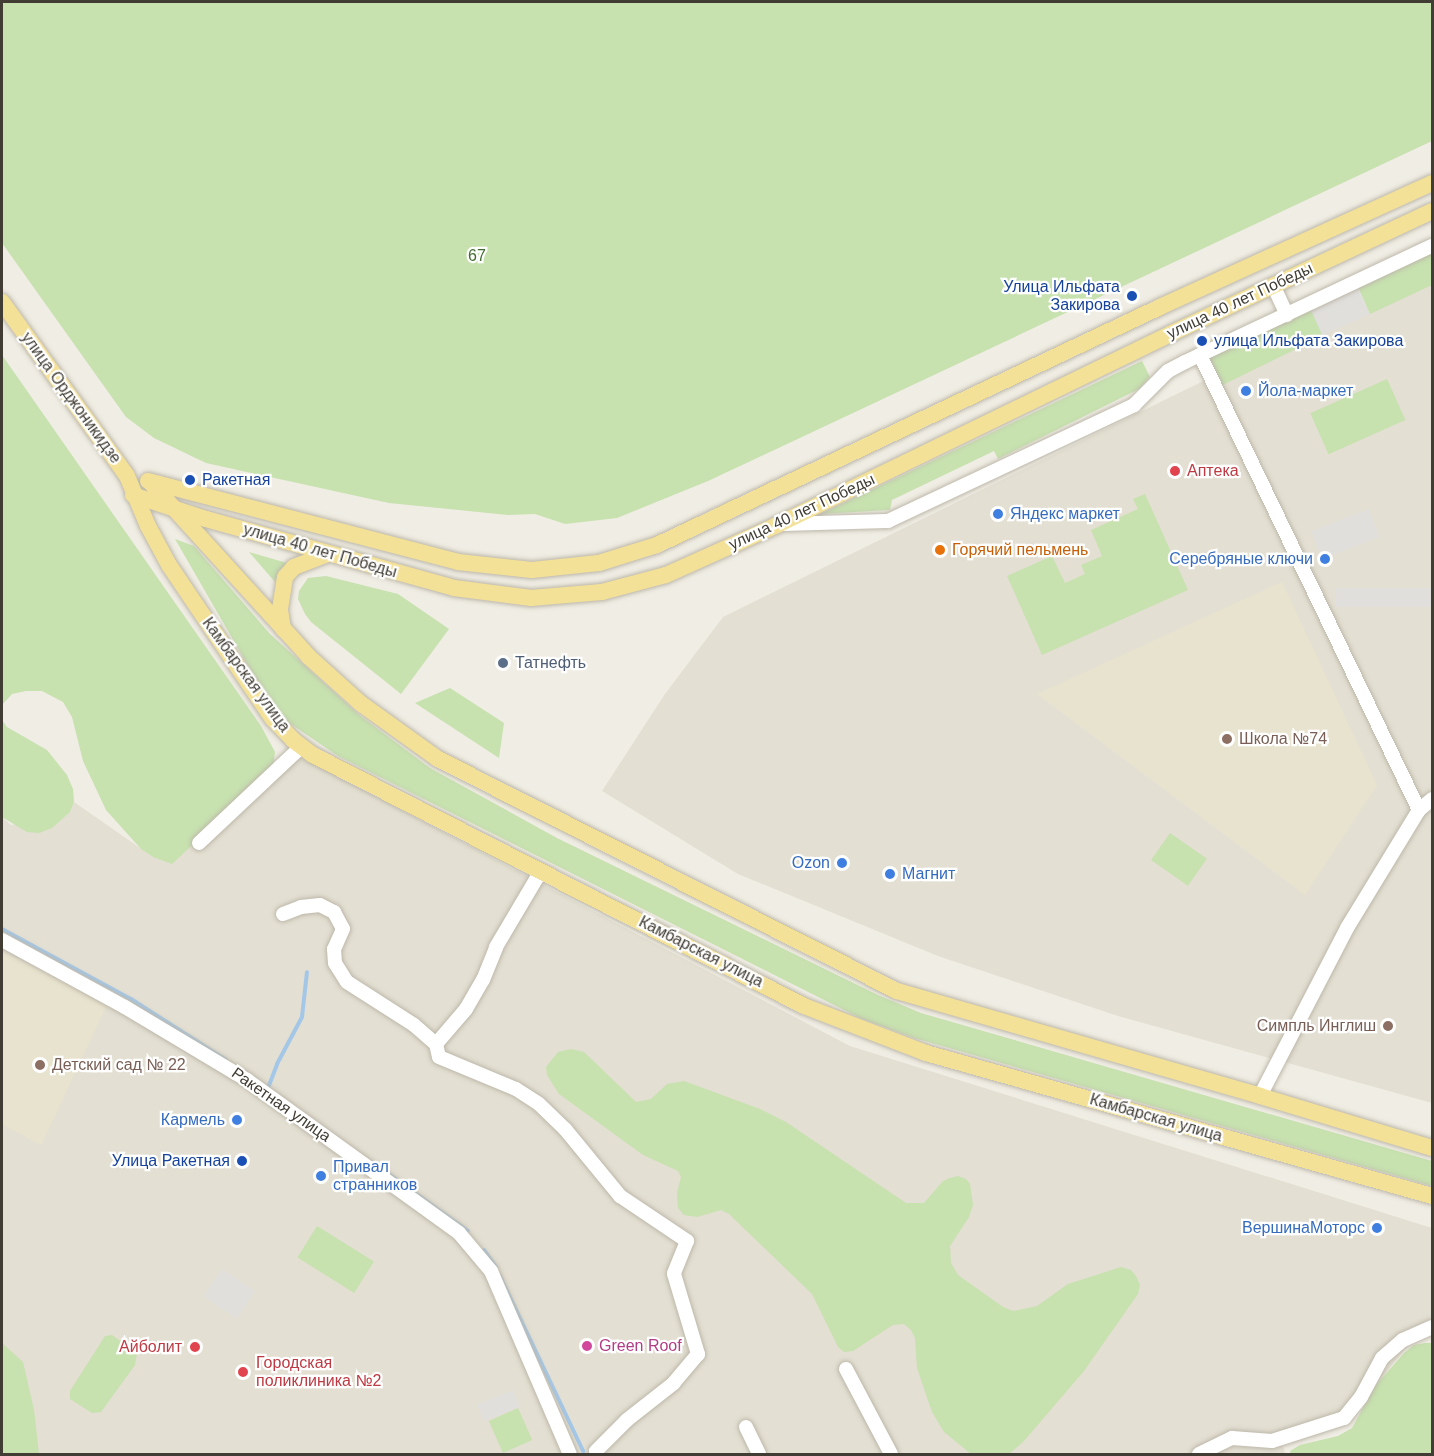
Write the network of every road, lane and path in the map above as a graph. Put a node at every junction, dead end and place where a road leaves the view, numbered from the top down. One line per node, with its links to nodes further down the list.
1 (1432, 183): 11 (main road, улица 40 лет Победы)
2 (1432, 211): 4 (main road, улица 40 лет Победы)
3 (1432, 246): 6 (street)
4 (1273, 285): 6 (street); 14 (main road, улица 40 лет Победы)
5 (2, 302): 8 (main road, улица Орджоникидзе)
6 (1287, 315): 7 (street)
7 (1200, 355): 14 (street); 19 (street)
8 (127, 476): 9 (main road, улица Орджоникидзе); 10 (main road, Камбарская улица)
9 (150, 482): 11 (main road, улица 40 лет Победы); 12 (main road)
10 (133, 495): 12 (main road, улица 40 лет Победы); 17 (main road, Камбарская улица)
11 (212, 498): 13 (main road)
12 (174, 508): 13 (main road, улица 40 лет Победы); 16 (main road)
13 (206, 519): 15 (main road, улица 40 лет Победы)
14 (777, 525): 15 (main road, улица 40 лет Победы)
15 (329, 554): 16 (main road)
16 (284, 630): 25 (main road)
17 (302, 747): 20 (street); 21 (main road, Камбарская улица)
18 (1432, 799): 19 (street)
19 (1419, 810): 25 (street)
20 (199, 843)
21 (541, 871): 24 (street); 27 (main road, Камбарская улица)
22 (283, 914): 24 (street)
23 (2, 940): 32 (street, Ракетная улица)
24 (436, 1044): 31 (street)
25 (1260, 1096): 26 (main road)
26 (1432, 1148)
27 (1432, 1196)
28 (1432, 1327): 35 (street)
29 (846, 1369): 34 (street)
30 (746, 1428): 33 (street)
31 (595, 1453)
32 (570, 1455)
33 (759, 1455)
34 (891, 1455)
35 (1199, 1455)

